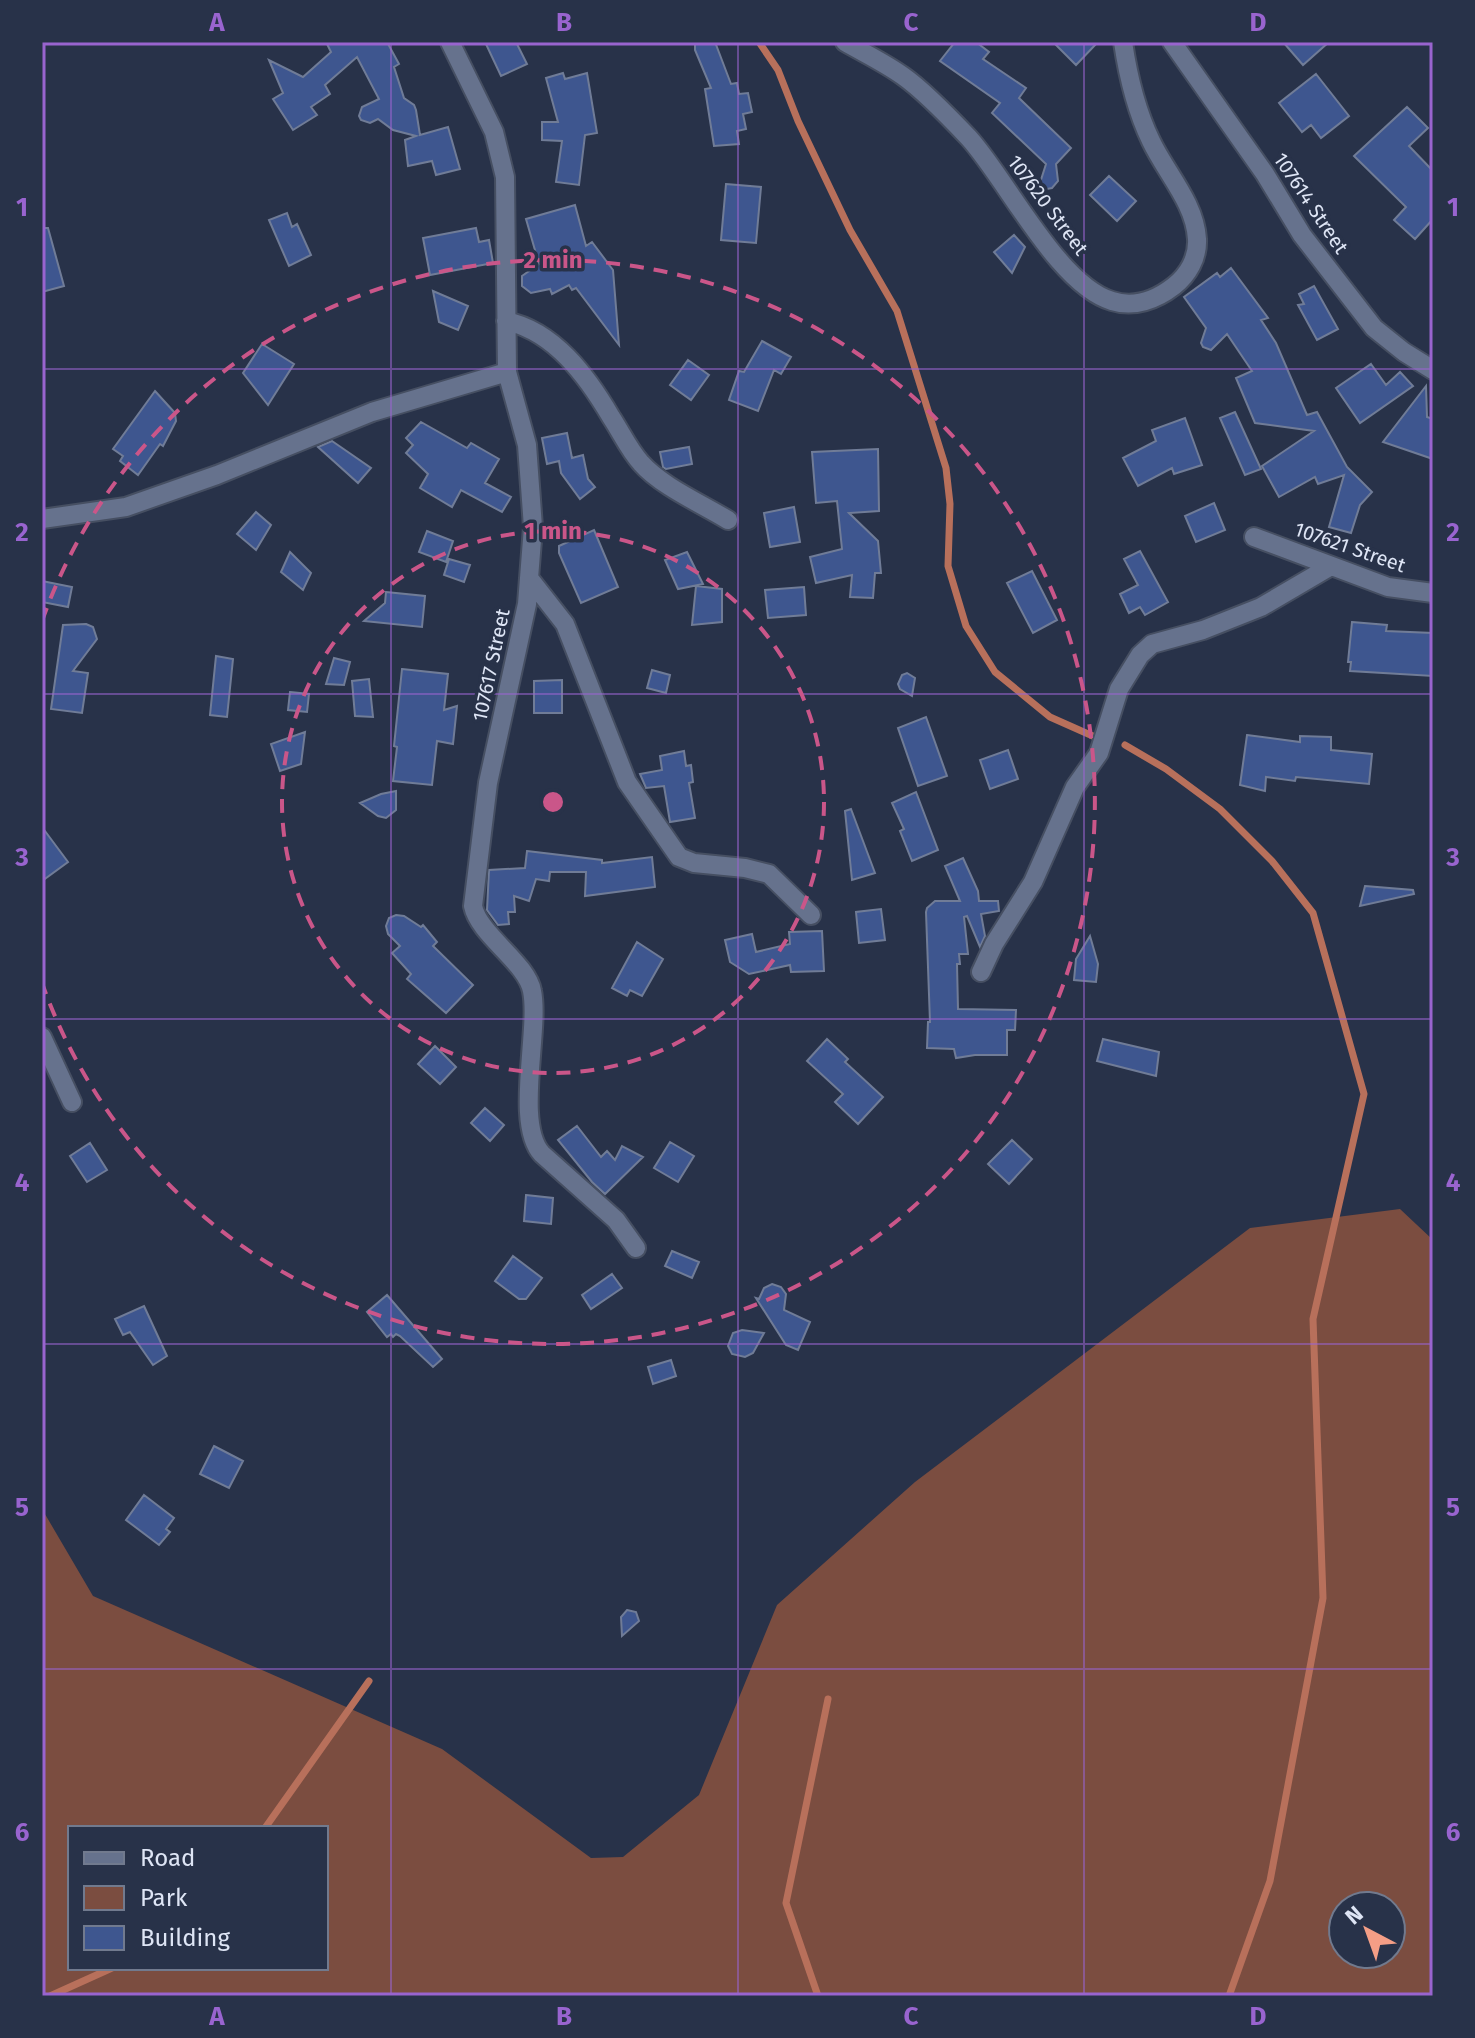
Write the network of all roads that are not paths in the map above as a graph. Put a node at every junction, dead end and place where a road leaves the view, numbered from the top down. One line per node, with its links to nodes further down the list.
1 (450, 42): 5 (street, 107617 Street)
2 (845, 42): 3 (street, 107620 Street)
3 (1123, 42)
4 (1172, 42): 6 (street, 107614 Street)
5 (506, 321): 7 (street, 107617 Street); 9 (street)
6 (1433, 370)
7 (507, 372): 8 (street); 12 (street, 107617 Street)
8 (42, 519)
9 (728, 520)
10 (1254, 537): 11 (street, 107621 Street)
11 (1331, 566): 13 (street, 107621 Street); 15 (street)
12 (529, 578): 14 (street); 18 (street, 107617 Street)
13 (1433, 593)
14 (811, 915)
15 (981, 972)
16 (42, 1037): 17 (street)
17 (72, 1102)
18 (636, 1248)

